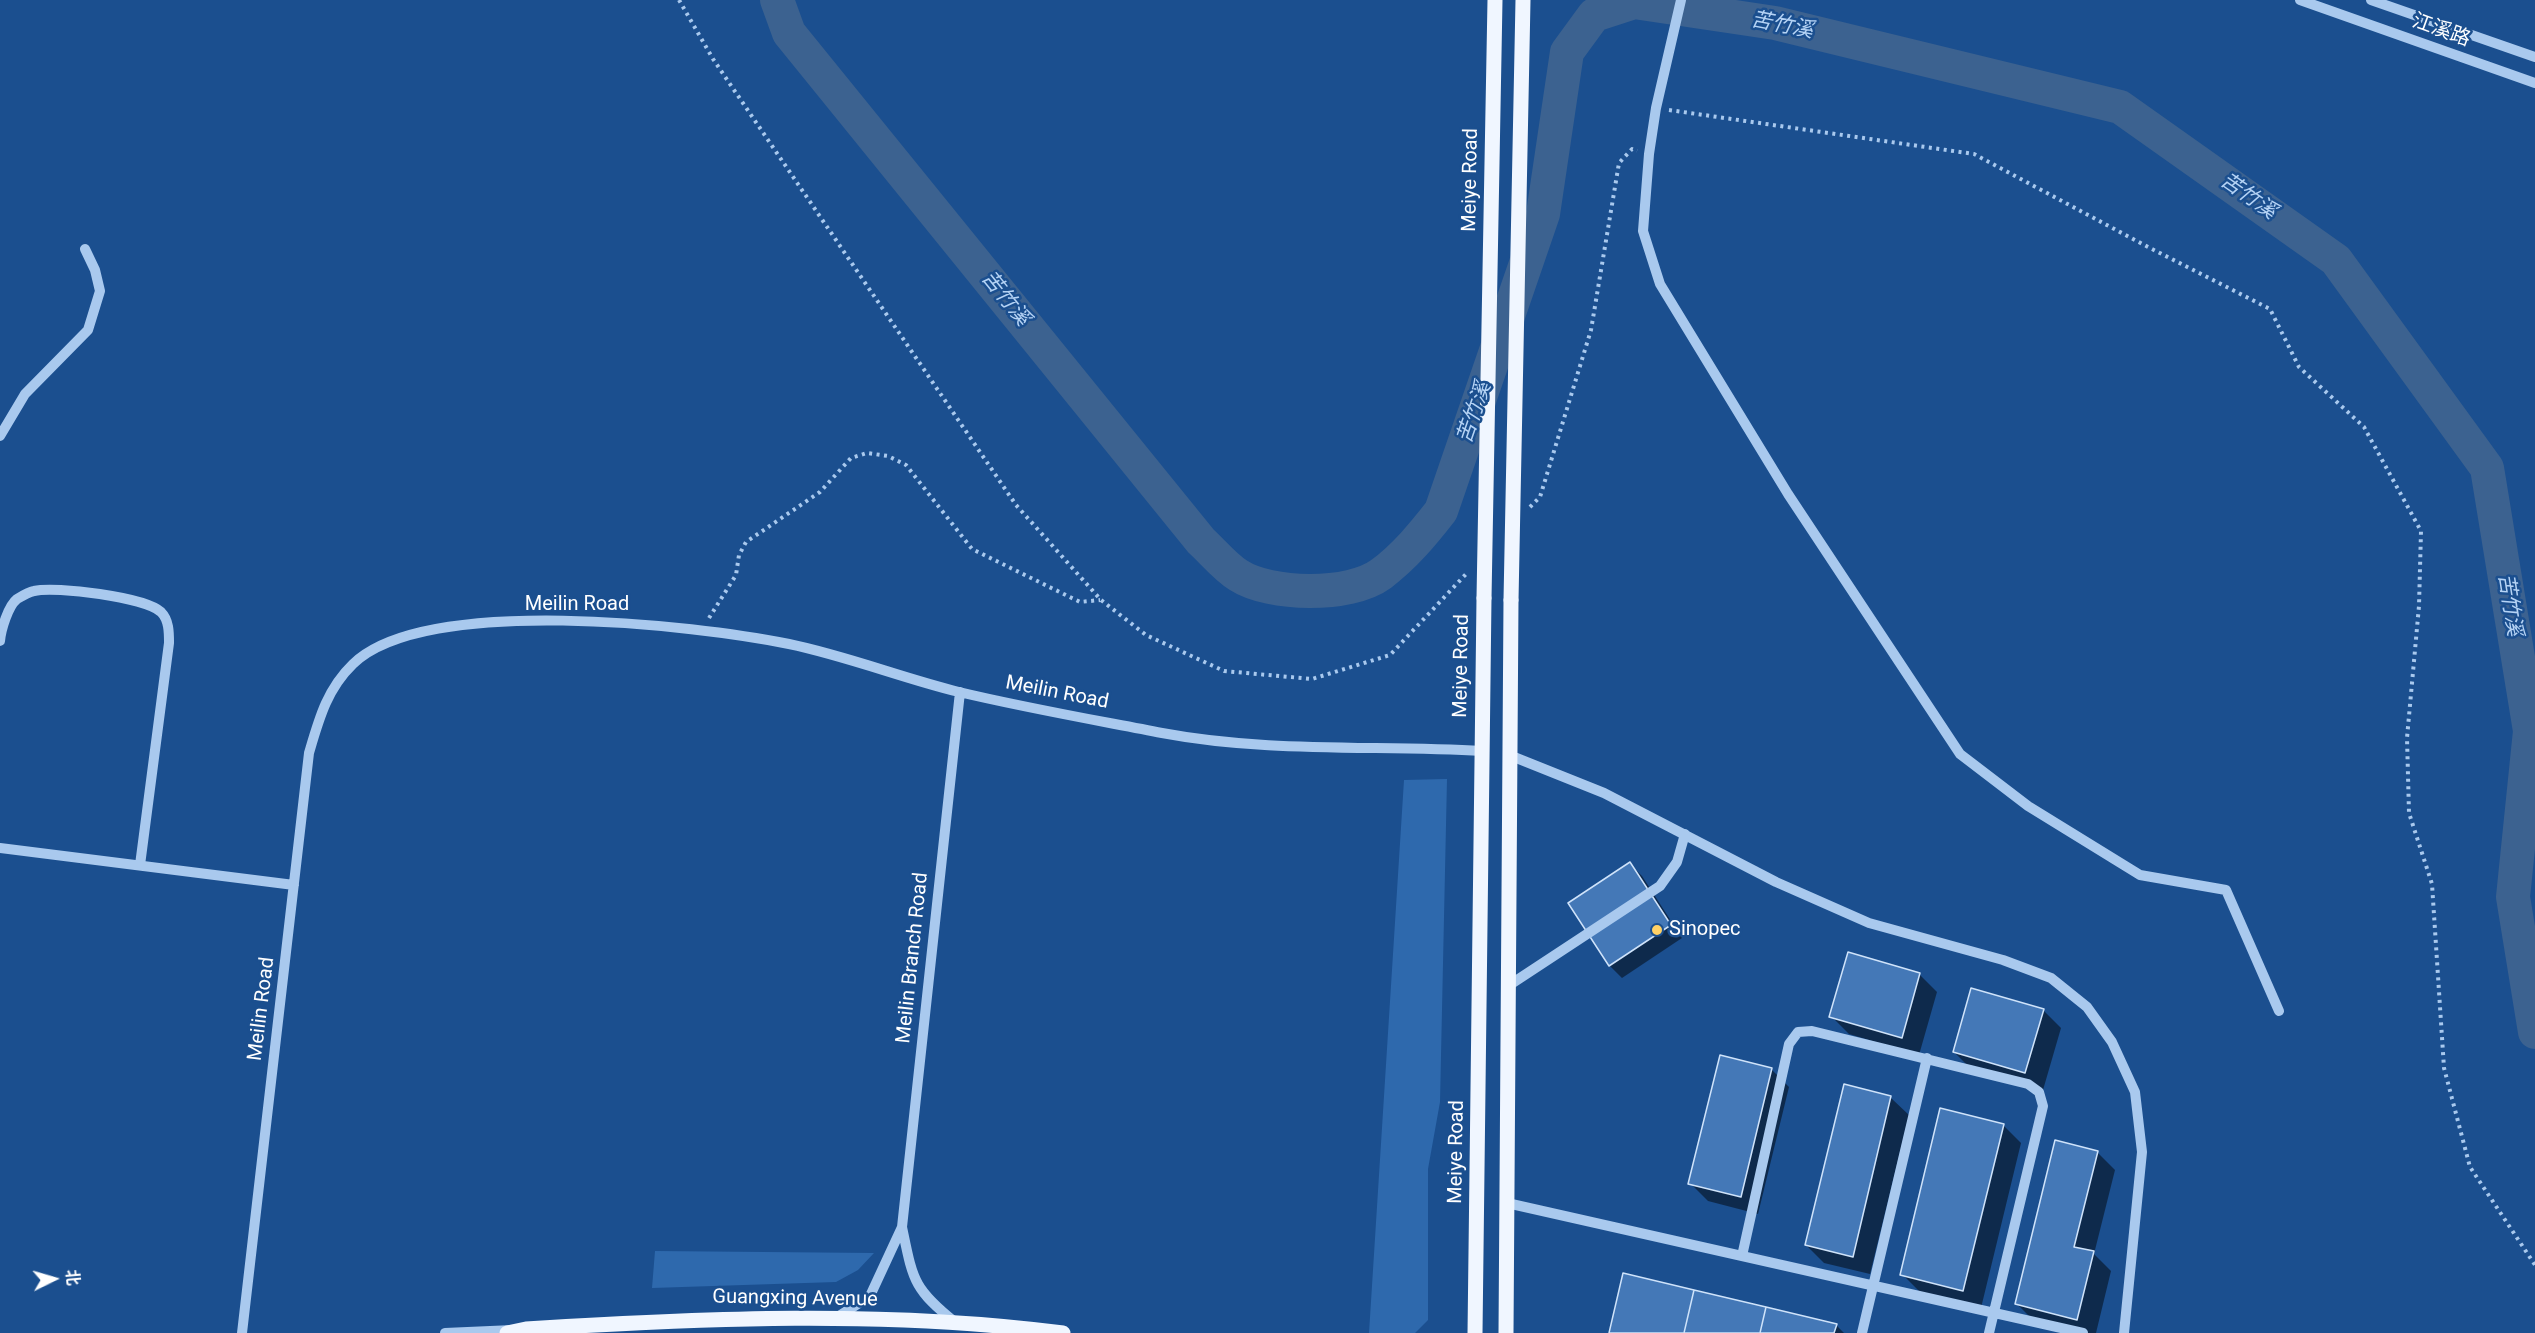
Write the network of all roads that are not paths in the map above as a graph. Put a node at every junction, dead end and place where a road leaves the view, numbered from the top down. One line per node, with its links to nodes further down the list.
1 (1495, 0): 12 (main road, Meiye Road, bridge)
2 (1523, 0): 13 (main road, bridge)
3 (1681, 0): 19 (street)
4 (2301, 0): 7 (street, 江溪路)
5 (2371, 0): 6 (street, 江溪路)
6 (2535, 57)
7 (2535, 83)
8 (85, 249): 9 (street)
9 (0, 436)
10 (0, 641): 16 (street)
11 (960, 692): 12 (street, Meilin Road); 17 (street, Meilin Road); 22 (street, Meilin Branch Road)
12 (1482, 751): 24 (main road, Meiye Road)
13 (1509, 755): 14 (street); 18 (main road)
14 (1686, 834): 18 (street); 40 (street)
15 (0, 848): 16 (street)
16 (140, 865): 17 (street)
17 (294, 885): 30 (street, Meilin Road)
18 (1508, 986): 21 (main road)
19 (2279, 1011)
20 (1927, 1058): 23 (street); 25 (street); 26 (street)
21 (1507, 1203): 23 (street); 36 (main road)
22 (902, 1227): 27 (street); 28 (street)
23 (1742, 1256): 25 (street)
24 (1476, 1279): 34 (main road); 35 (main road, Meiye Road)
25 (1874, 1286): 26 (street); 37 (street)
26 (1994, 1313): 38 (street); 39 (street)
27 (835, 1319): 28 (main road, Guangxing Avenue); 29 (main road, Guangxing Avenue)
28 (958, 1325): 33 (main road, Guangxing Avenue)
29 (526, 1329): 31 (street, Guangxing Avenue); 32 (main road, Guangxing Avenue)
30 (242, 1333)
31 (445, 1333)
32 (507, 1333)
33 (1063, 1333)
34 (1467, 1333)
35 (1475, 1333)
36 (1506, 1333)
37 (1862, 1333)
38 (1989, 1333)
39 (2083, 1333)
40 (2124, 1333)

